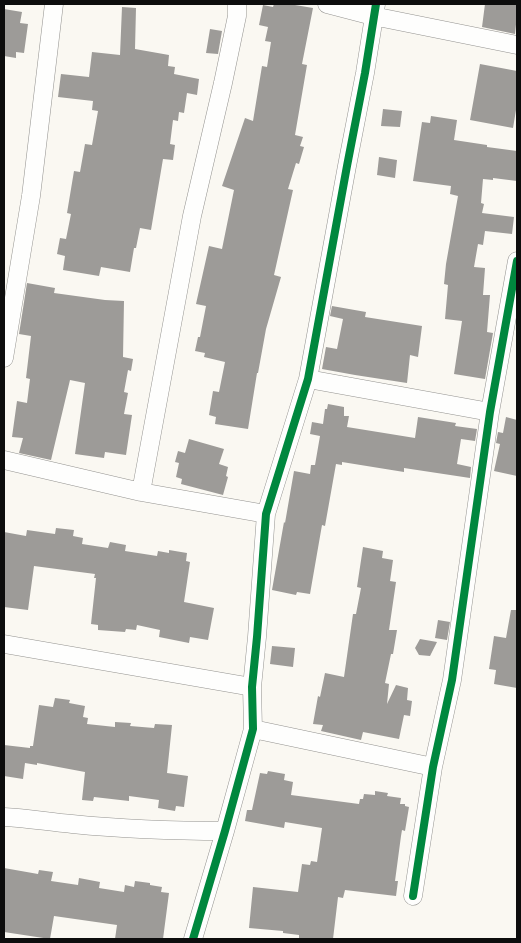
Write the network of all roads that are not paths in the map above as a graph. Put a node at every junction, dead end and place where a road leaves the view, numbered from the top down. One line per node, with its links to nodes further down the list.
1 (54, 4): 7 (street)
2 (237, 4): 11 (street)
3 (327, 4): 4 (street)
4 (374, 10): 5 (street); 8 (street)
5 (517, 45)
6 (517, 260): 9 (street)
7 (4, 358)
8 (308, 380): 9 (street); 12 (street)
9 (490, 412): 16 (street)
10 (4, 460): 11 (street)
11 (141, 492): 12 (street)
12 (266, 514): 14 (street)
13 (4, 644): 14 (street)
14 (252, 687): 15 (street)
15 (253, 729): 16 (street); 18 (street)
16 (433, 767): 19 (street)
17 (4, 817): 18 (street)
18 (225, 831): 20 (street)
19 (413, 896)
20 (193, 939)

